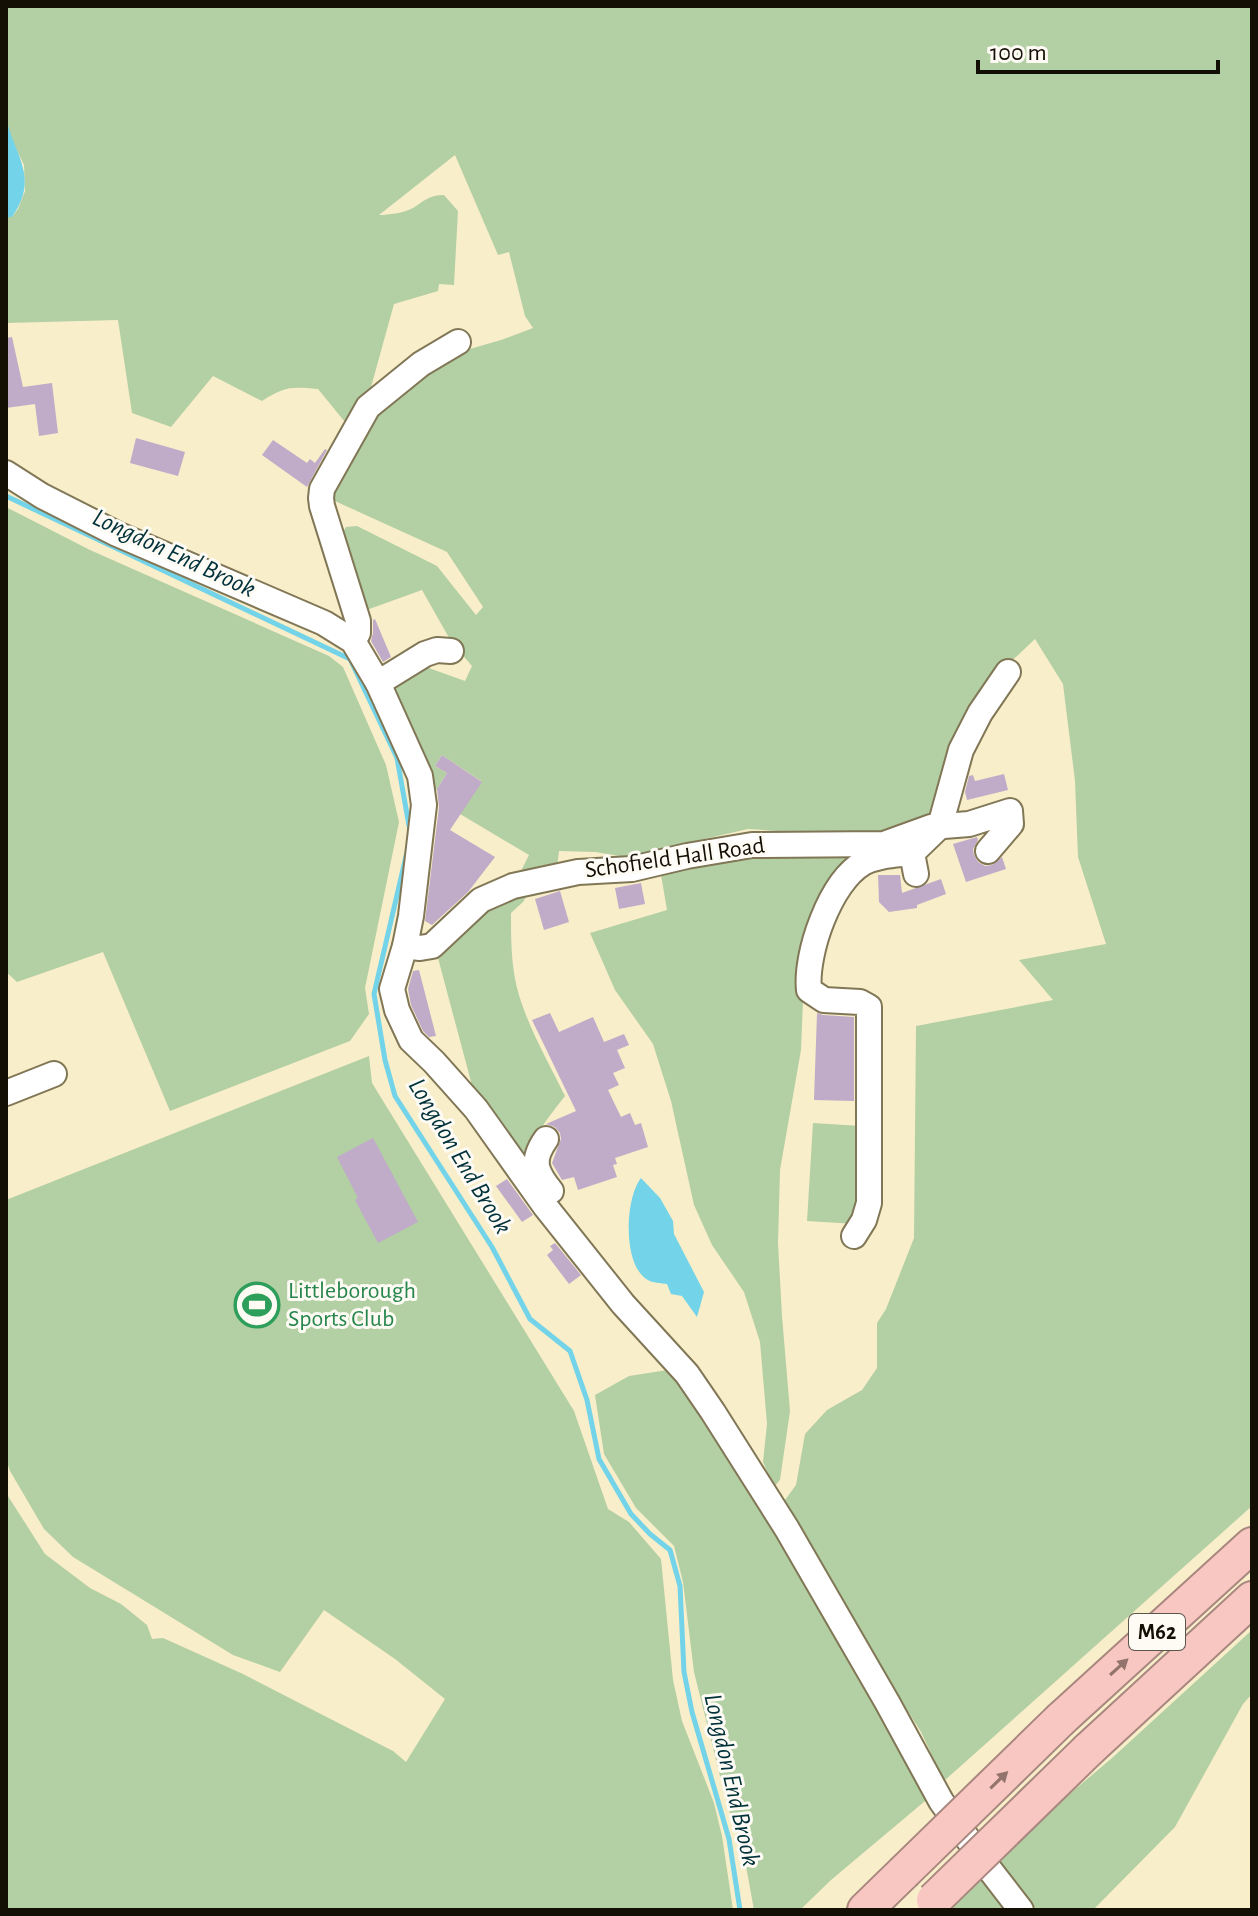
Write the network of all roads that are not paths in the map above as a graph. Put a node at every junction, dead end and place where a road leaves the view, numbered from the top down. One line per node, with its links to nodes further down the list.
1 (458, 342): 3 (street)
2 (6, 473): 3 (street)
3 (353, 641): 6 (street)
4 (451, 651): 6 (street)
5 (1008, 672): 7 (street)
6 (378, 683): 9 (street)
7 (940, 826): 8 (street, Schofield Hall Road); 9 (street, Schofield Hall Road); 13 (street)
8 (988, 851)
9 (405, 946): 14 (street)
10 (54, 1074): 11 (street)
11 (6, 1093)
12 (546, 1139): 14 (street)
13 (854, 1236)
14 (572, 1239): 19 (street)
15 (1252, 1545): 17 (highway, M62, one-way to 15, bridge)
16 (1252, 1599): 18 (highway, M62, bridge)
17 (865, 1910)
18 (923, 1910)
19 (1021, 1910)

